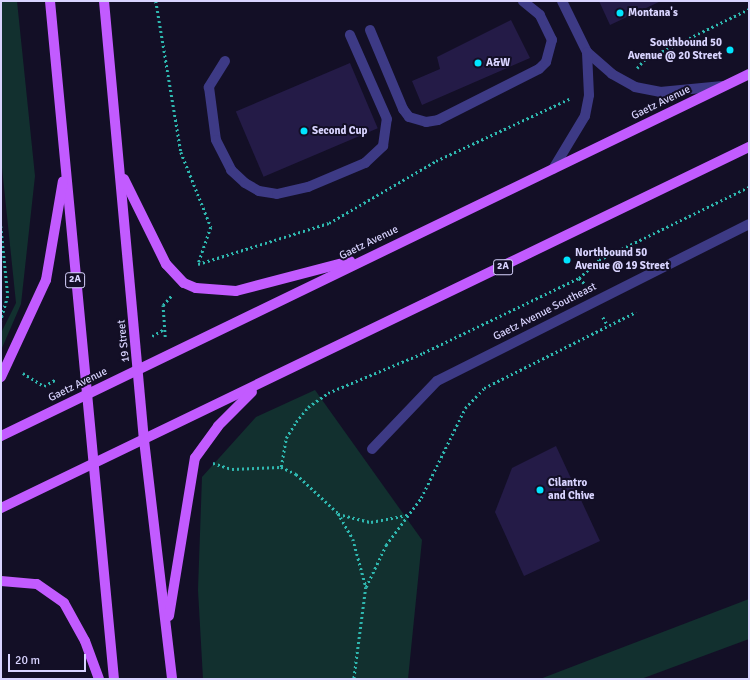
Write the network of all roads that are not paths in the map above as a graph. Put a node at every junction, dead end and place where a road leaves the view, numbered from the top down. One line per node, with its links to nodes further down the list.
1 (50, 1): 12 (main road, 2A)
2 (523, 1): 5 (street)
3 (562, 1): 7 (street)
4 (106, 4): 14 (main road, 19 Street)
5 (370, 30)
6 (350, 35): 8 (street)
7 (587, 52): 10 (street); 13 (street)
8 (225, 61)
9 (749, 74): 10 (main road, Gaetz Avenue)
10 (724, 86): 13 (main road, Gaetz Avenue)
11 (749, 147): 19 (main road, 2A)
12 (66, 165): 18 (main road); 20 (main road, 2A)
13 (553, 169): 16 (main road, Gaetz Avenue)
14 (120, 172): 16 (main road); 17 (main road, 19 Street)
15 (749, 224): 23 (street, Gaetz Avenue Southeast)
16 (369, 256): 17 (main road, Gaetz Avenue)
17 (139, 370): 20 (main road, Gaetz Avenue); 22 (main road, 19 Street)
18 (1, 377)
19 (257, 386): 22 (main road, 2A); 27 (main road)
20 (85, 395): 21 (main road, Gaetz Avenue); 24 (main road, 2A)
21 (1, 436)
22 (144, 440): 24 (main road, 2A); 27 (main road, 19 Street)
23 (372, 449)
24 (93, 464): 25 (main road); 29 (main road)
25 (1, 508)
26 (1, 581): 28 (main road)
27 (167, 628): 30 (main road, 19 Street)
28 (99, 679)
29 (114, 679)
30 (172, 679)

